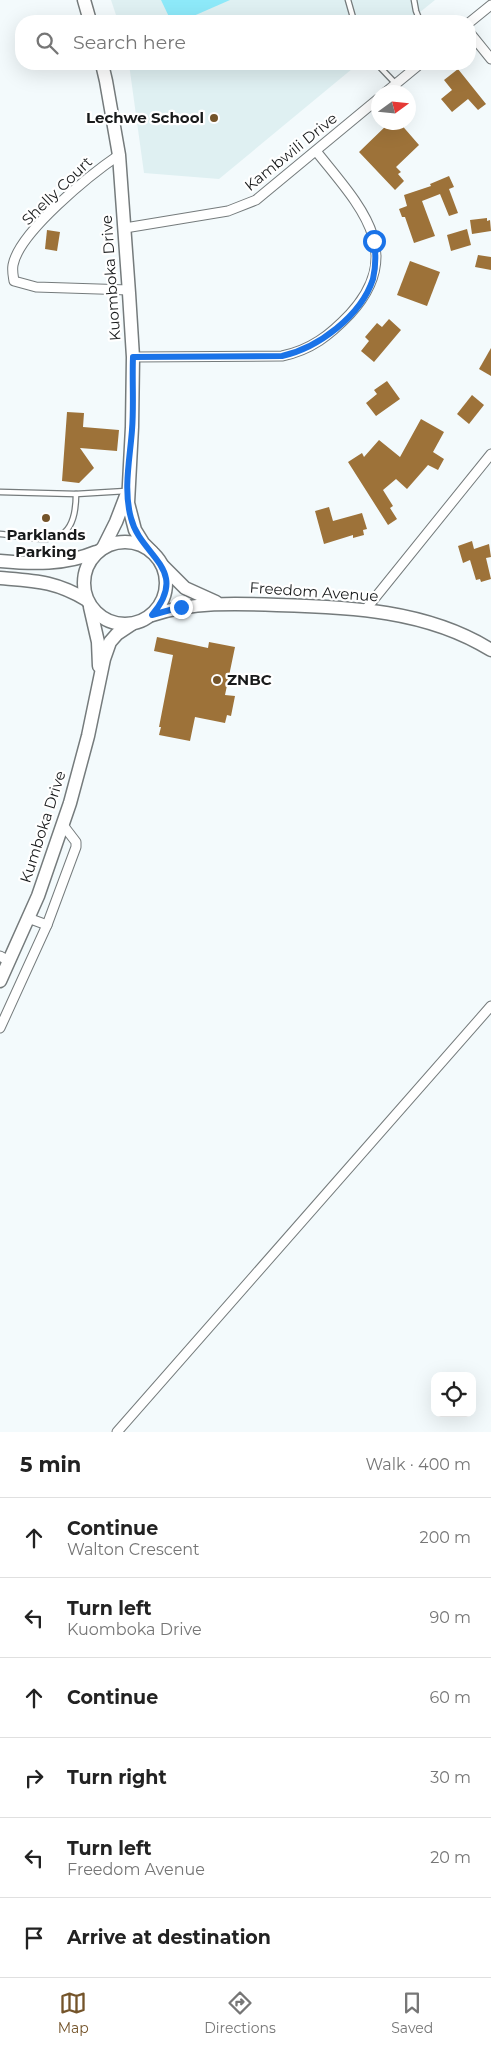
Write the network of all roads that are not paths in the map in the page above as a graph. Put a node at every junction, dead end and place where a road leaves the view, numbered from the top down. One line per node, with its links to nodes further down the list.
1 (84, 0): 5 (main road)
2 (348, 0): 6 (lane)
3 (414, 0): 7 (lane)
4 (491, 5): 8 (street)
5 (88, 15)
6 (352, 15)
7 (418, 15)
8 (476, 17)
9 (476, 41): 10 (street)
10 (491, 60)
11 (103, 70): 17 (main road, Kuomboka Drive)
12 (382, 70): 14 (lane)
13 (413, 70): 14 (street)
14 (396, 84)
15 (371, 105): 16 (street, Kambwili Drive)
16 (316, 151): 18 (street, Kambwili Drive); 20 (street)
17 (119, 155): 18 (main road, Kuomboka Drive); 19 (street, Shelly Court)
18 (125, 228): 19 (main road, Kuomboka Drive)
19 (129, 290): 20 (main road, Kuomboka Drive)
20 (133, 357): 22 (main road, Kuomboka Drive)
21 (491, 454): 32 (street)
22 (128, 491): 24 (lane); 26 (main road); 27 (main road, Freedom Avenue)
23 (0, 492): 24 (lane)
24 (76, 494): 25 (lane)
25 (0, 534)
26 (100, 550): 27 (main road); 28 (main road); 30 (main road)
27 (156, 557): 31 (main road, Freedom Avenue); 33 (main road)
28 (0, 561)
29 (0, 578): 30 (main road)
30 (88, 602): 34 (main road); 36 (main road, Kumboka Drive)
31 (218, 603): 32 (main road, Freedom Avenue); 33 (main road, Freedom Avenue)
32 (366, 609): 35 (main road, Freedom Avenue)
33 (152, 615): 34 (main road)
34 (132, 624): 36 (main road, Kumboka Drive)
35 (491, 650)
36 (100, 676): 37 (main road, Kumboka Drive)
37 (63, 825): 38 (main road, Kumboka Drive); 39 (street)
38 (28, 918): 39 (street); 40 (main road, Kumboka Drive)
39 (47, 925): 43 (street)
40 (4, 959): 41 (main road, Kumboka Drive)
41 (0, 981)
42 (491, 1006): 44 (street)
43 (0, 1028)
44 (117, 1432)

